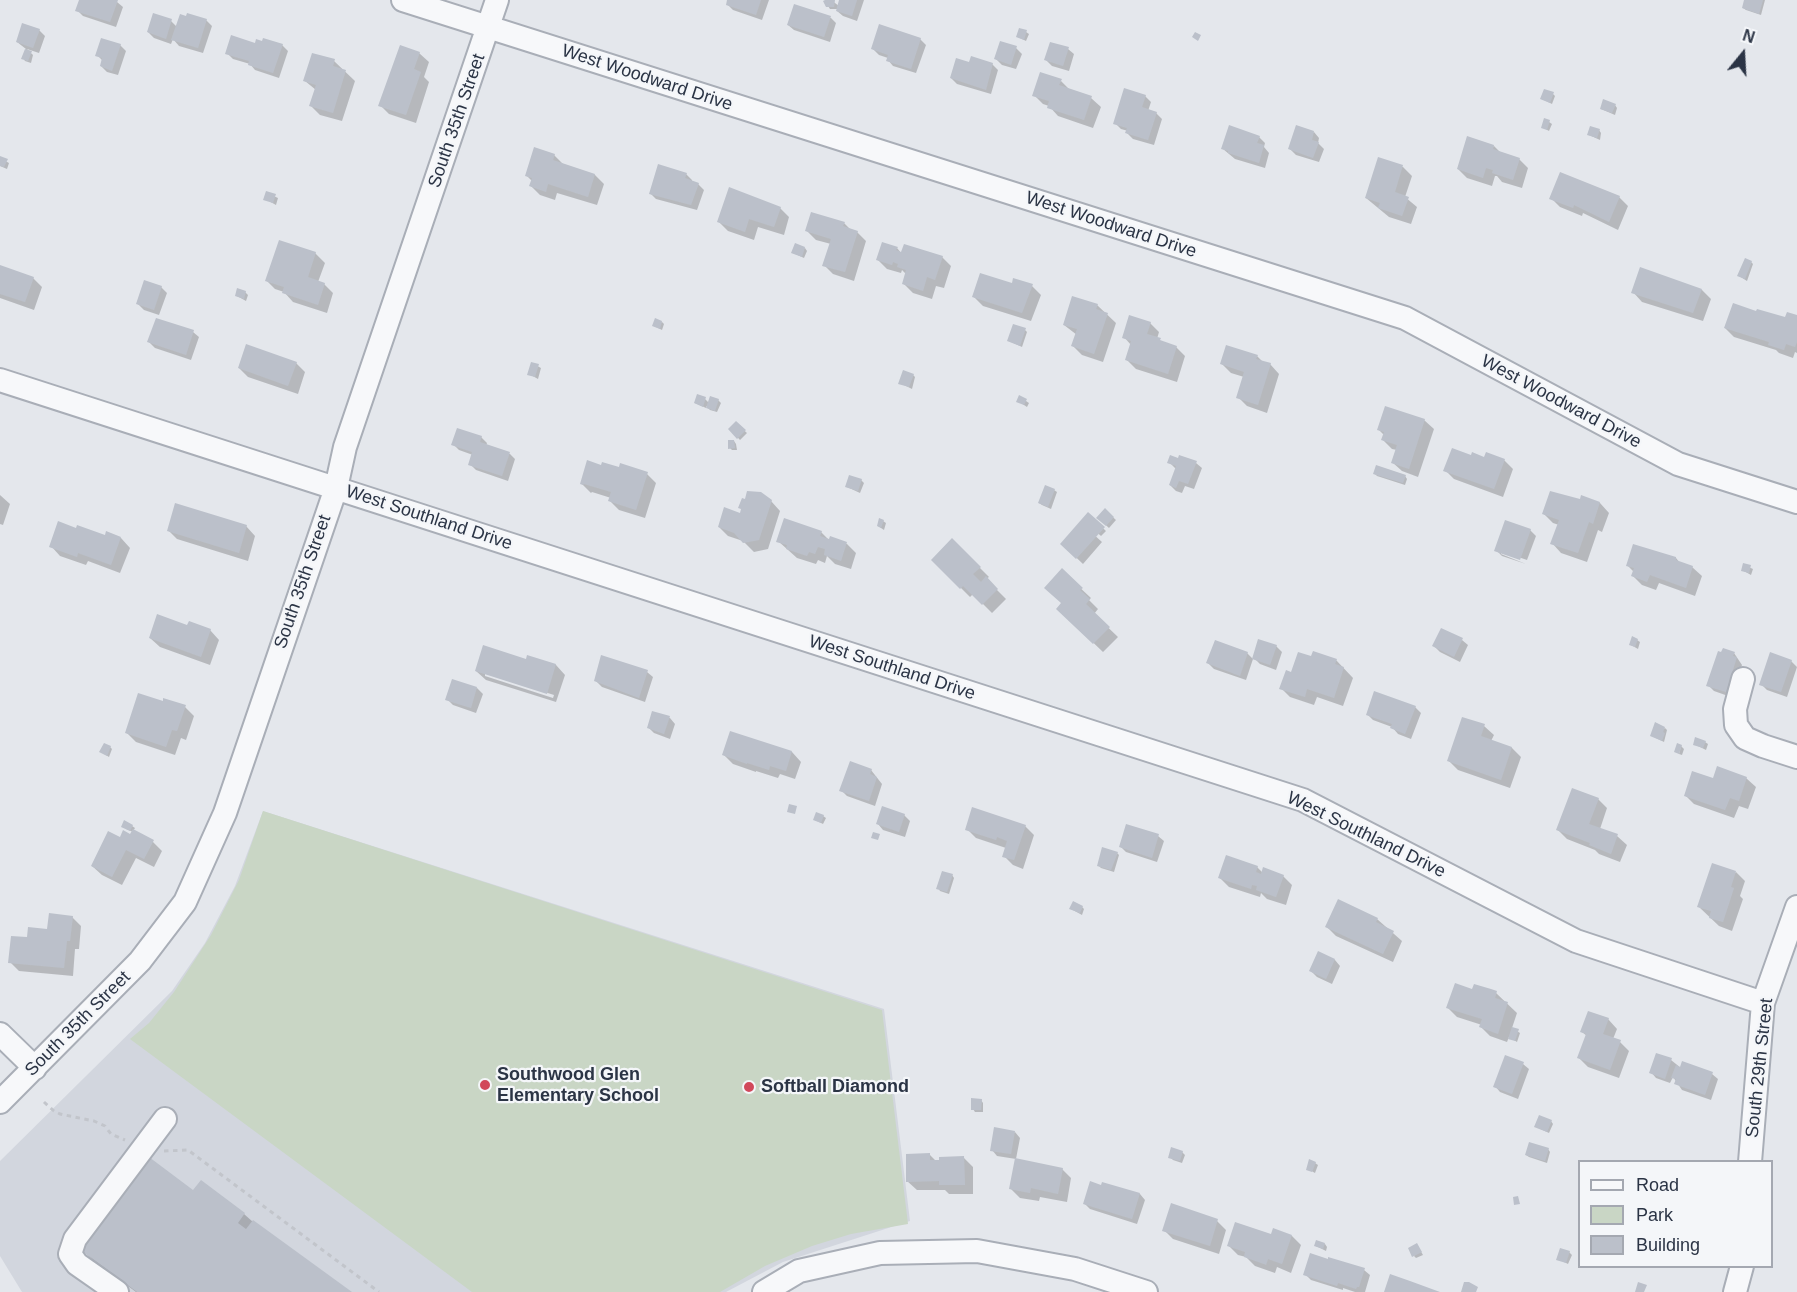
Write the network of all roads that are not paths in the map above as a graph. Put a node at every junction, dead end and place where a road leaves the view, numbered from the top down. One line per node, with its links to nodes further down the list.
1 (403, 0): 3 (street, West Woodward Drive)
2 (497, 0): 3 (street, South 35th Street)
3 (489, 28): 5 (street, South 35th Street); 6 (street, West Woodward Drive)
4 (0, 380): 5 (street, West Southland Drive)
5 (336, 488): 10 (street, West Southland Drive); 12 (street, South 35th Street)
6 (1797, 502)
7 (1743, 679): 8 (street)
8 (1797, 758)
9 (1797, 907): 10 (street, South 29th Street)
10 (1763, 1003): 15 (street, South 29th Street)
11 (0, 1034): 12 (street)
12 (35, 1068): 13 (street, South 35th Street)
13 (0, 1102)
14 (165, 1119): 17 (street)
15 (1750, 1160)
16 (1741, 1268): 20 (street)
17 (117, 1292)
18 (764, 1292): 19 (street)
19 (1146, 1292)
20 (1735, 1292)

